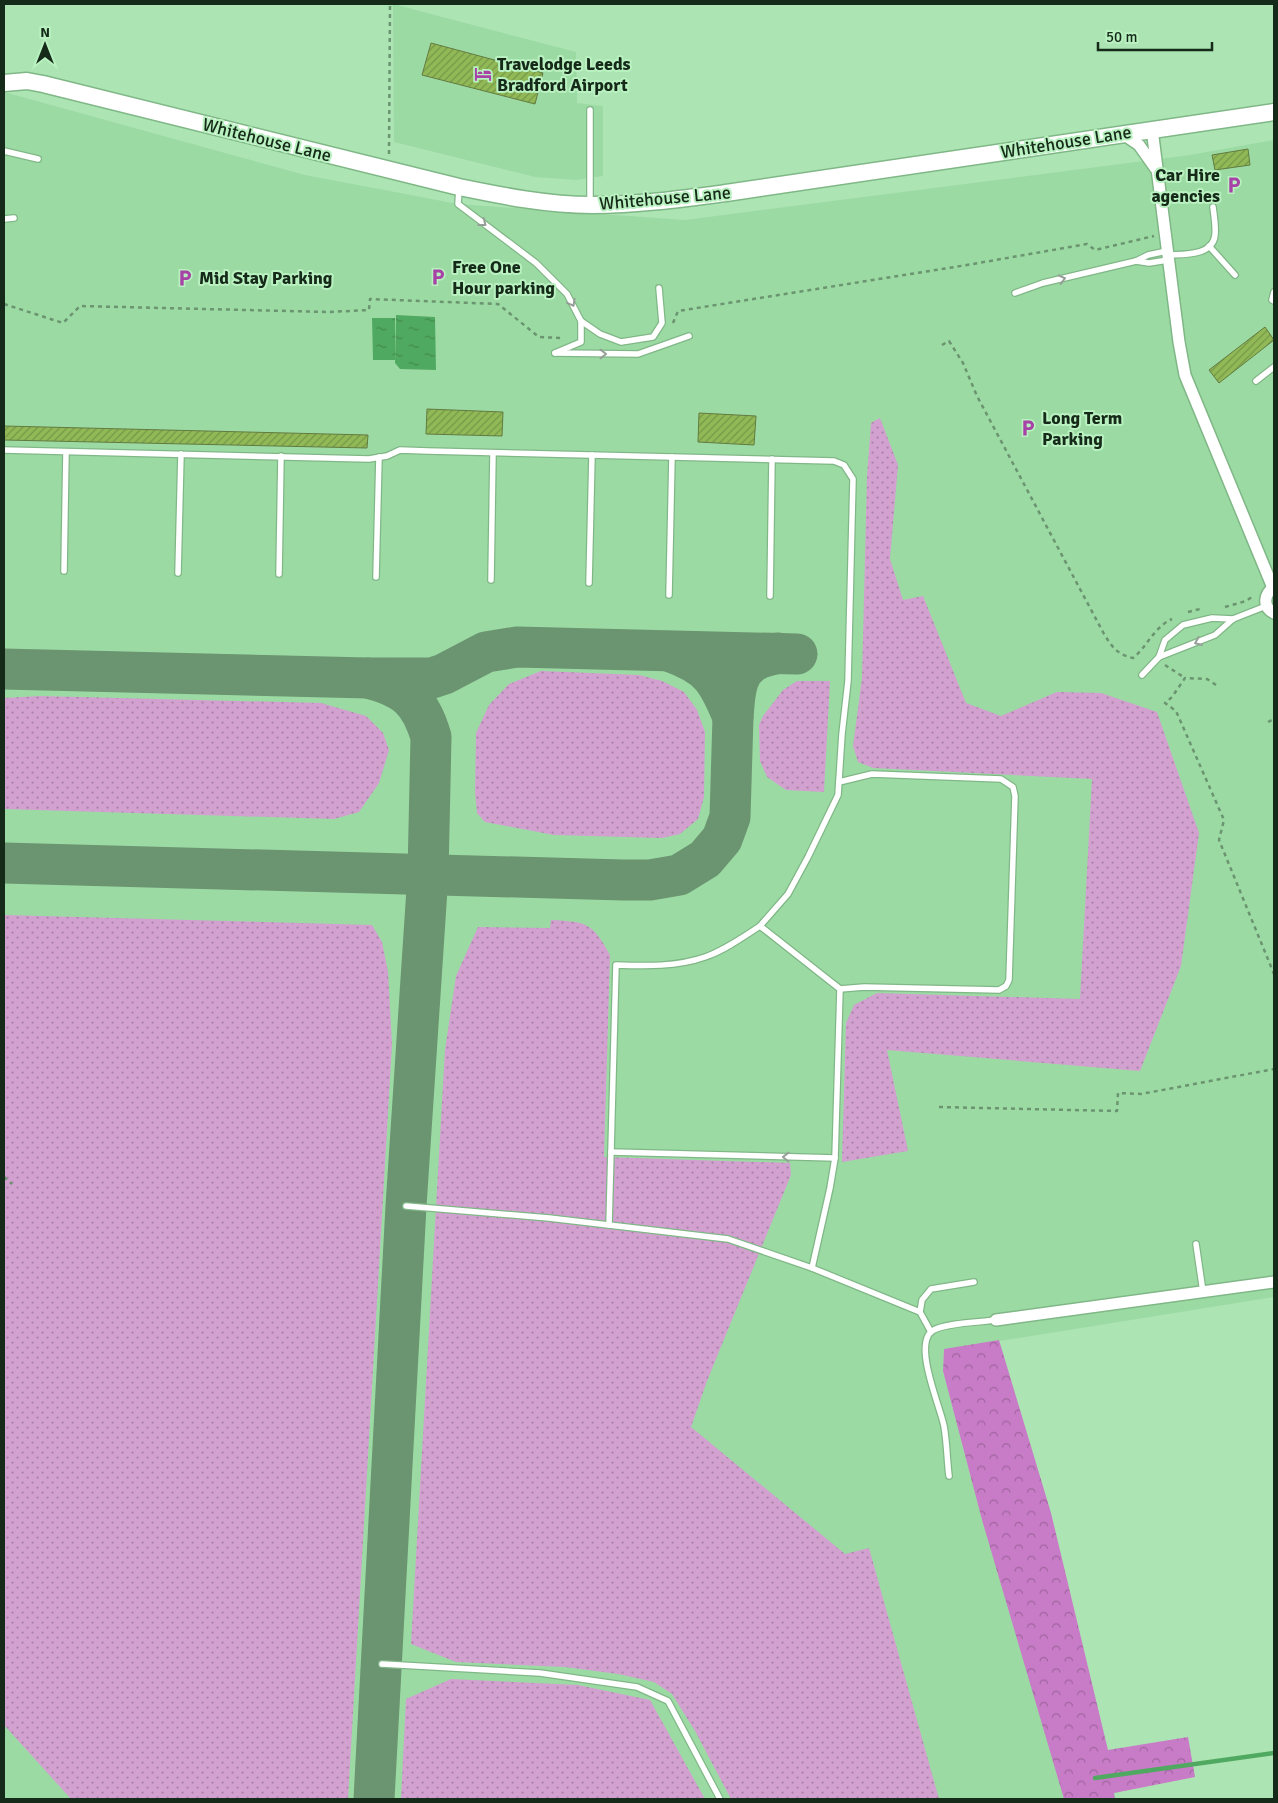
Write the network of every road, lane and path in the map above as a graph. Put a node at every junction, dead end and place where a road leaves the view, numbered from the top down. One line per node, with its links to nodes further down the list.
1 (390, 4): 9 (path)
2 (4, 83): 9 (street, Whitehouse Lane)
3 (590, 110): 12 (lane)
4 (1274, 112): 5 (street, Whitehouse Lane)
5 (1152, 129): 6 (street, Whitehouse Lane); 10 (street)
6 (1122, 133): 10 (street); 12 (street, Whitehouse Lane)
7 (4, 151): 8 (lane)
8 (38, 159)
9 (388, 170): 11 (street, Whitehouse Lane)
10 (1158, 172): 17 (street)
11 (459, 187): 12 (street, Whitehouse Lane); 23 (lane, one-way to 23)
12 (590, 205)
13 (1213, 207): 16 (lane)
14 (14, 218): 15 (lane)
15 (4, 219)
16 (1209, 246): 17 (lane); 18 (lane)
17 (1168, 255): 21 (lane, one-way to 17); 43 (street)
18 (1235, 275)
19 (659, 288): 23 (lane)
20 (1274, 292): 22 (lane)
21 (1015, 293)
22 (1274, 301)
23 (581, 320): 24 (lane, one-way to 24)
24 (689, 336)
25 (942, 345): 51 (path)
26 (1274, 367): 27 (lane)
27 (1256, 381)
28 (4, 450): 29 (lane)
29 (66, 452): 31 (lane); 37 (lane)
30 (493, 453): 32 (lane); 34 (lane); 41 (lane)
31 (182, 454): 33 (lane); 38 (lane)
32 (592, 455): 35 (lane); 42 (lane)
33 (281, 456): 34 (lane); 39 (lane)
34 (379, 457): 40 (lane)
35 (672, 457): 36 (lane); 45 (lane)
36 (772, 459): 46 (lane); 58 (lane)
37 (64, 571)
38 (178, 573)
39 (278, 574)
40 (376, 577)
41 (491, 580)
42 (589, 583)
43 (1274, 587): 49 (street)
44 (1257, 593): 47 (path)
45 (670, 595)
46 (770, 596)
47 (1223, 607)
48 (1205, 608): 50 (path)
49 (1270, 610): 52 (lane)
50 (1186, 613)
51 (1179, 616)
52 (1233, 619): 53 (lane, one-way to 53); 53 (lane)
53 (1159, 657): 54 (lane)
54 (1142, 675)
55 (1216, 685): 60 (path)
56 (1274, 720): 57 (path)
57 (1268, 722)
58 (839, 782): 59 (lane); 61 (lane)
59 (760, 926): 61 (lane); 64 (lane)
60 (1274, 974)
61 (840, 989): 65 (lane)
62 (1274, 1068): 63 (path)
63 (939, 1107)
64 (611, 1152): 65 (lane, one-way to 64); 69 (lane)
65 (835, 1158): 71 (lane)
66 (4, 1177): 67 (path)
67 (12, 1184)
68 (406, 1206): 69 (lane)
69 (609, 1225): 71 (lane)
70 (1196, 1244): 74 (lane)
71 (812, 1268): 75 (lane)
72 (974, 1282): 75 (lane)
73 (1274, 1282): 74 (street)
74 (1203, 1292): 76 (street)
75 (920, 1312): 77 (lane)
76 (996, 1320): 77 (lane)
77 (931, 1332): 78 (lane)
78 (949, 1476)
79 (382, 1664): 80 (lane)
80 (720, 1799)

